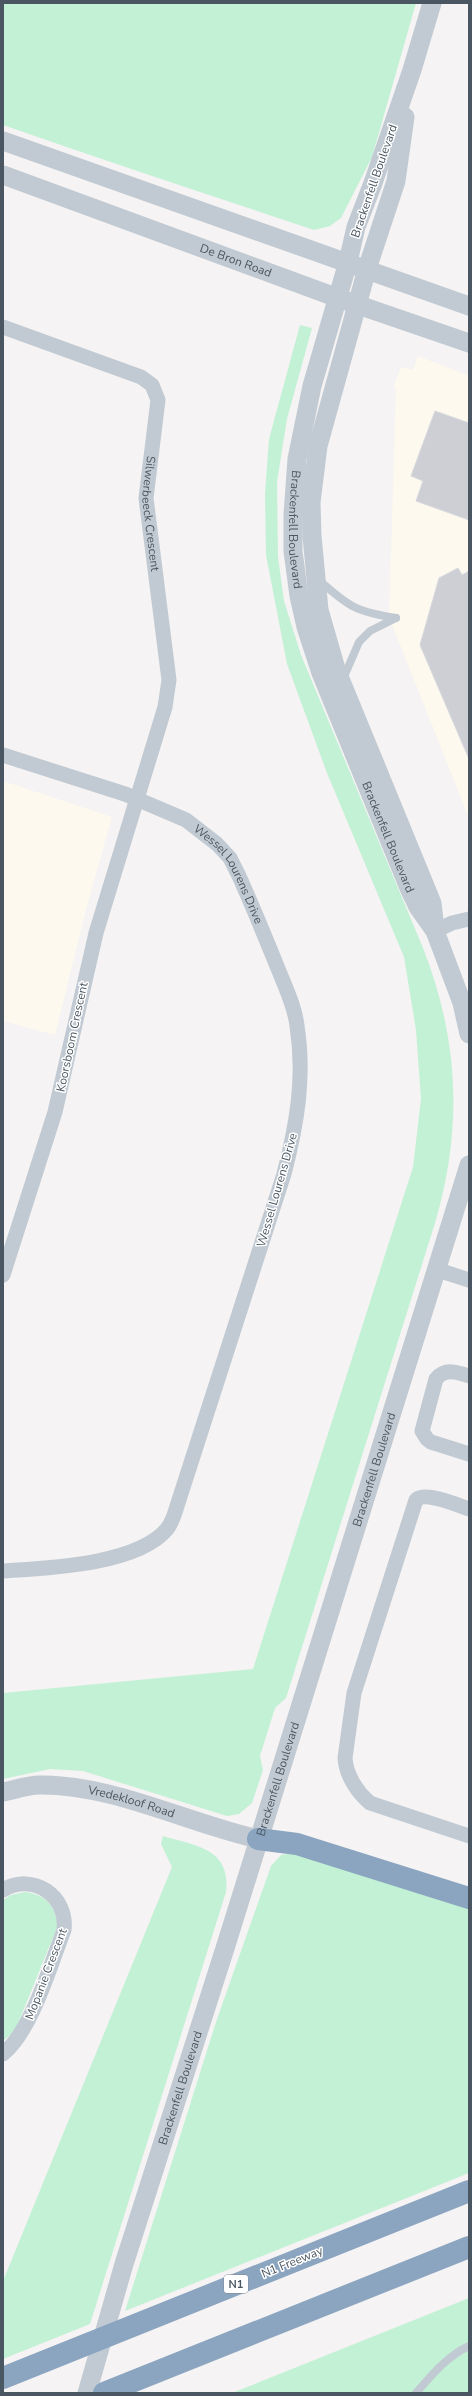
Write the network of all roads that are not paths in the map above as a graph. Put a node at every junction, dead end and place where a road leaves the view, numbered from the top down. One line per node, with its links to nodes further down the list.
1 (432, 3): 2 (street, Brackenfell Boulevard)
2 (412, 70): 5 (street, Brackenfell Boulevard); 6 (street, Brackenfell Boulevard)
3 (3, 141): 5 (street)
4 (3, 175): 7 (street, De Bron Road)
5 (348, 262): 6 (street); 7 (street, Brackenfell Boulevard)
6 (367, 269): 8 (street, Brackenfell Boulevard); 9 (street)
7 (338, 298): 8 (street, De Bron Road); 17 (street, Brackenfell Boulevard)
8 (357, 304): 11 (street, De Bron Road); 12 (street, Brackenfell Boulevard)
9 (469, 306)
10 (3, 327): 15 (street, Silwerbeeck Crescent)
11 (469, 343)
12 (314, 577): 13 (street, Brackenfell Boulevard); 13 (lane)
13 (341, 683): 17 (street, Brackenfell Boulevard)
14 (3, 755): 15 (street, Wessel Lourens Drive)
15 (137, 798): 21 (street, Koorsboom Crescent); 26 (street, Wessel Lourens Drive)
16 (469, 919): 17 (street)
17 (435, 931): 18 (street, Brackenfell Boulevard)
18 (469, 1034)
19 (469, 1166): 20 (street, Brackenfell Boulevard)
20 (438, 1270): 22 (street); 29 (street, Brackenfell Boulevard)
21 (3, 1275)
22 (469, 1280)
23 (469, 1376): 24 (street)
24 (469, 1454)
25 (469, 1509): 28 (street)
26 (3, 1572)
27 (3, 1792): 29 (street, Vredekloof Road)
28 (469, 1836)
29 (258, 1839): 31 (highway); 37 (street, Brackenfell Boulevard)
30 (3, 1890): 32 (street, Mopanie Crescent)
31 (469, 1898)
32 (3, 2054)
33 (469, 2191): 36 (highway, N1 Freeway / N1)
34 (469, 2247): 38 (highway)
35 (469, 2346): 39 (lane)
36 (3, 2378)
37 (87, 2393)
38 (104, 2393)
39 (416, 2393)

